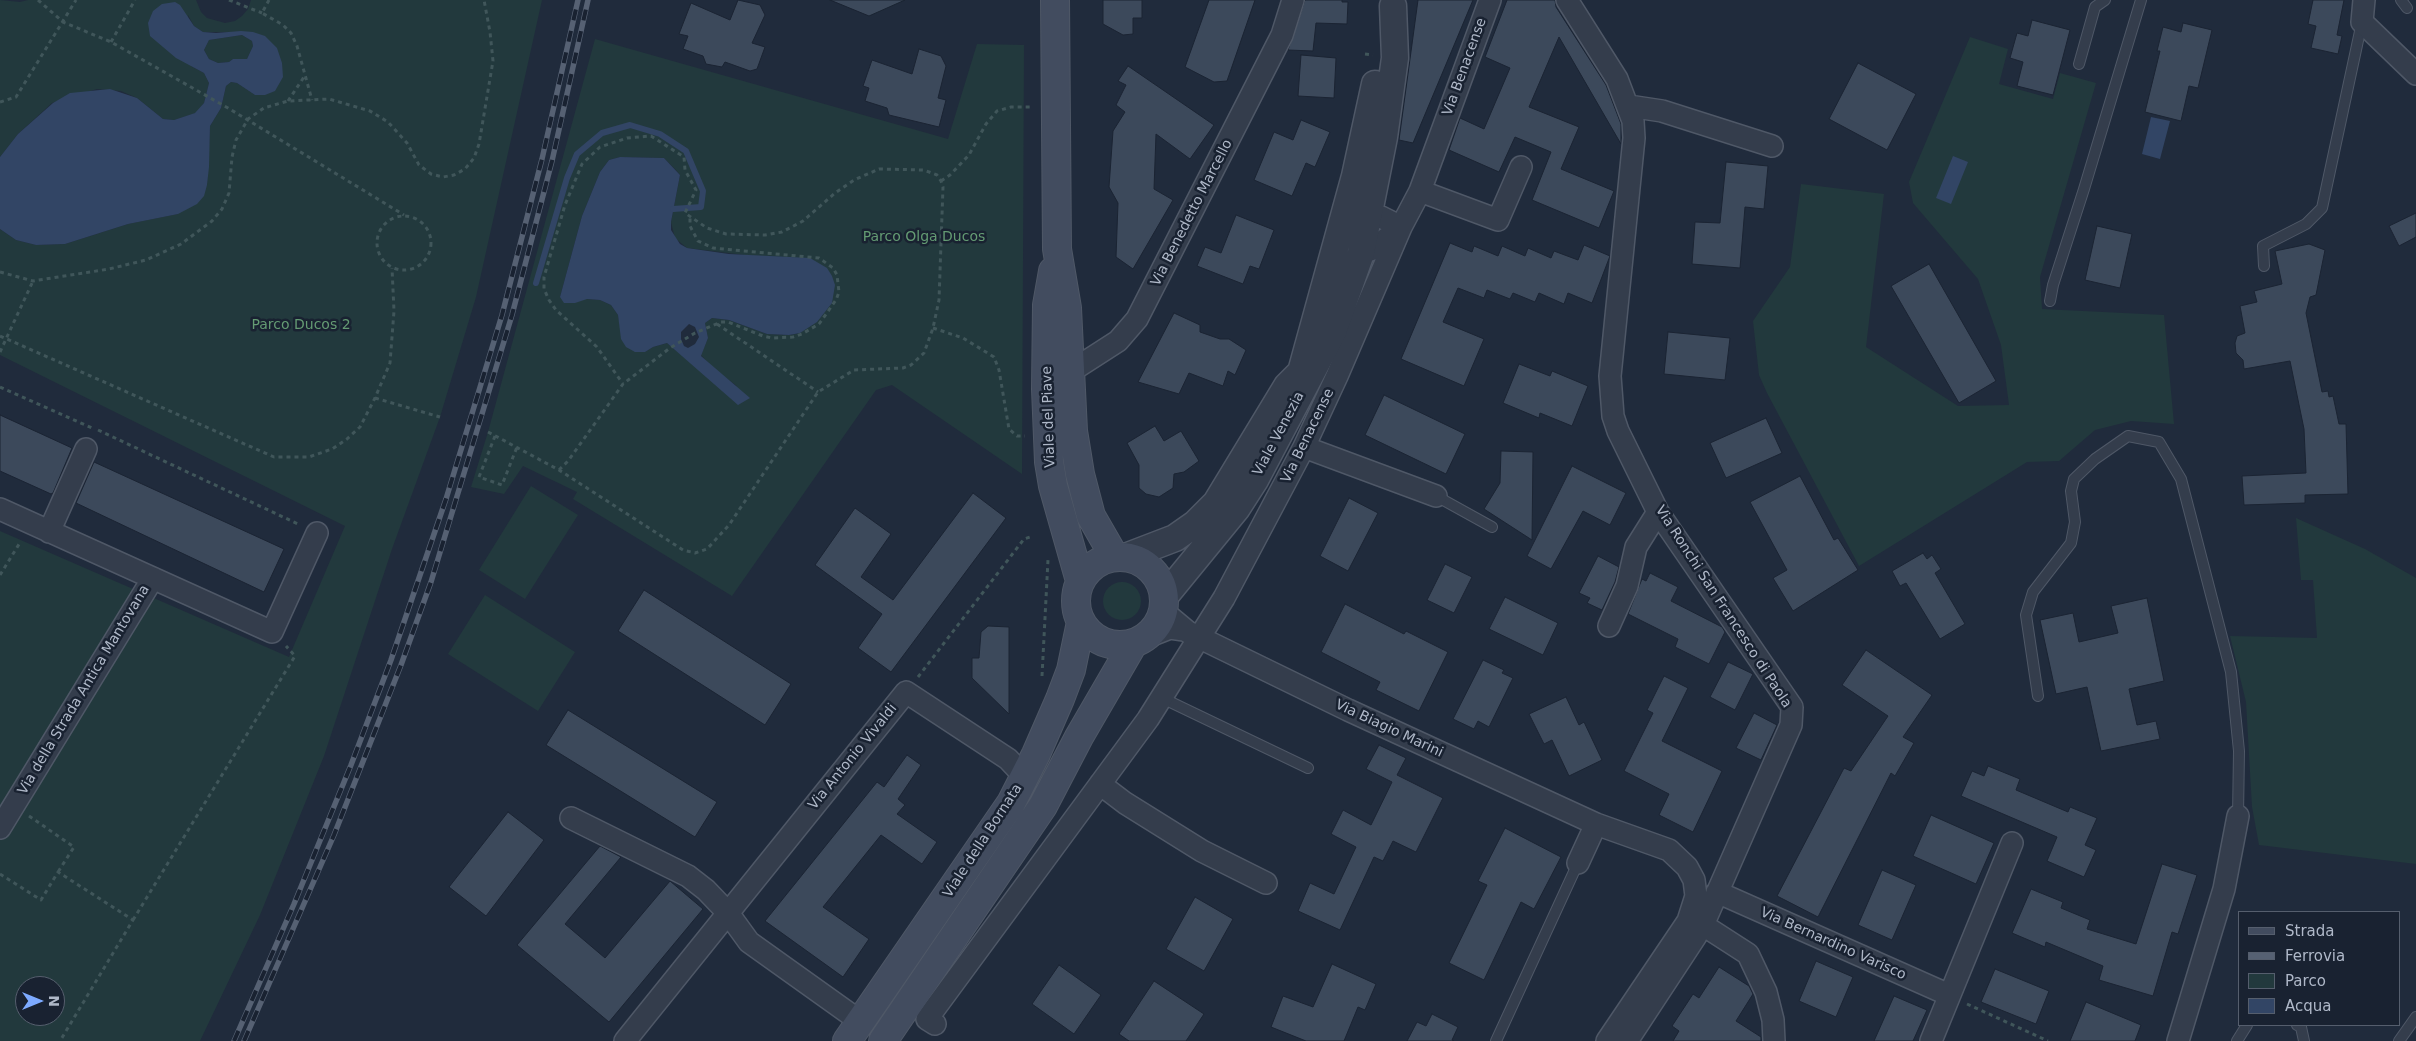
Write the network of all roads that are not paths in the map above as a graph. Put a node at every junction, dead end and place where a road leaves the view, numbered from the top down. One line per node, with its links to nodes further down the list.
1 (1055, 0): 18 (main road, Viale del Piave)
2 (1293, 0): 22 (street, Via Benedetto Marcello)
3 (1490, 0): 15 (street, Via Benacense)
4 (1567, 0): 12 (street, Via Ronchi San Francesco di Paola)
5 (2105, 0): 10 (lane)
6 (2139, 0): 21 (lane)
7 (2364, 0): 9 (street)
8 (1394, 3): 16 (street, Viale Venezia); 23 (street, Viale Venezia)
9 (2362, 22): 11 (street); 20 (lane)
10 (2079, 64)
11 (2416, 74)
12 (1629, 106): 13 (street); 29 (street, Via Ronchi San Francesco di Paola)
13 (1772, 146)
14 (1521, 167): 15 (street)
15 (1420, 191): 17 (street, Via Benacense)
16 (1369, 215): 17 (street); 19 (street, Viale Venezia)
17 (1402, 227): 19 (street, Via Benacense); 25 (street, Via Benacense)
18 (1057, 249): 22 (main road, Viale del Piave); 24 (main road, Viale del Piave)
19 (1361, 253): 23 (street, Viale Venezia); 36 (street, Viale Venezia)
20 (2264, 266)
21 (2050, 301)
22 (1069, 371): 24 (street, Via Benedetto Marcello); 33 (main road, Viale del Piave)
23 (1301, 372): 33 (street, Viale Venezia)
24 (1046, 389): 35 (main road, Viale del Piave)
25 (1304, 447): 27 (street, Viale Venezia); 39 (street, Via Benacense)
26 (86, 449): 30 (street)
27 (1436, 496): 31 (lane)
28 (0, 509): 30 (street, Via della Strada Antica Mantovana)
29 (1658, 512): 38 (street); 53 (street, Via Ronchi San Francesco di Paola)
30 (40, 527): 34 (street, Via della Strada Antica Mantovana)
31 (1492, 527)
32 (317, 533): 34 (street, Via della Strada Antica Mantovana)
33 (1121, 556): 35 (main road); 36 (main road)
34 (153, 578): 49 (street, Via della Strada Antica Mantovana)
35 (1080, 581): 37 (main road)
36 (1165, 604): 39 (street); 40 (main road)
37 (1081, 622): 40 (main road); 44 (main road, Viale della Bornata)
38 (1610, 626)
39 (1192, 634): 40 (street); 42 (street); 48 (street, Via Biagio Marini)
40 (1140, 641): 63 (main road, Viale della Bornata)
41 (2038, 696): 46 (lane)
42 (1162, 698): 43 (lane); 45 (street)
43 (1308, 768)
44 (1024, 776): 54 (street, Via Antonio Vivaldi); 61 (main road, Viale della Bornata)
45 (1100, 784): 52 (street); 58 (street)
46 (2238, 816): 69 (street)
47 (571, 818): 54 (street)
48 (1596, 824): 51 (street); 65 (street, Via Biagio Marini)
49 (0, 828)
50 (2012, 843): 56 (street)
51 (1578, 863): 64 (lane)
52 (1266, 883)
53 (1717, 892): 55 (street, Via Ronchi San Francesco di Paola); 56 (street, Via Bernardino Varisco)
54 (728, 913): 61 (street); 62 (street, Via Antonio Vivaldi)
55 (1702, 925): 66 (street, Via Ronchi San Francesco di Paola); 67 (street)
56 (1949, 995): 68 (street)
57 (2416, 1017): 72 (lane)
58 (935, 1024)
59 (2246, 1026): 70 (lane)
60 (2298, 1026): 71 (lane)
61 (854, 1032)
62 (625, 1041)
63 (882, 1041)
64 (1496, 1041)
65 (1607, 1041)
66 (1627, 1041)
67 (1774, 1041)
68 (1931, 1041)
69 (2178, 1041)
70 (2237, 1041)
71 (2304, 1041)
72 (2398, 1041)

